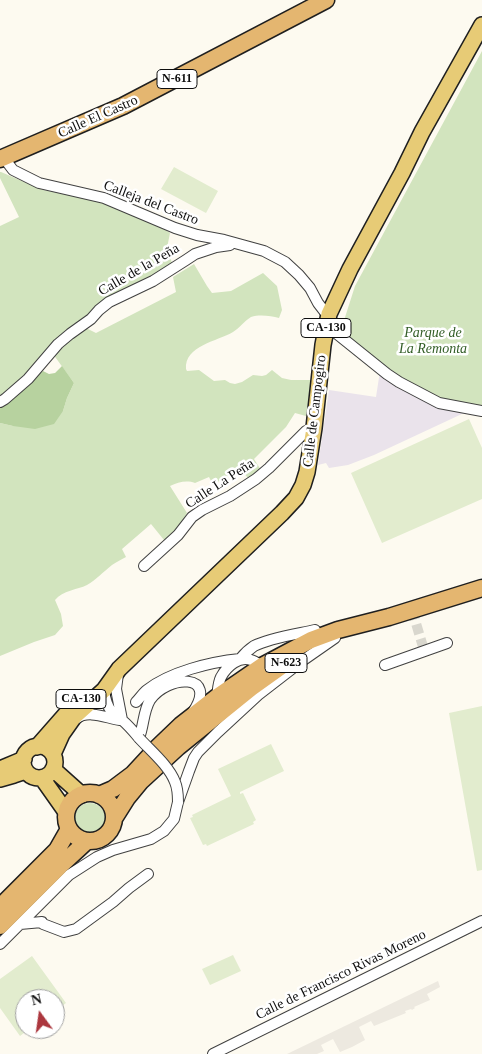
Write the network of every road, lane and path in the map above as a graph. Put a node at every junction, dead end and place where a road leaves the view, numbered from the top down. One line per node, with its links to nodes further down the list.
1 (326, 0): 3 (highway, Calle El Castro / N-611)
2 (482, 25): 5 (main road, Calle de Campogiro / CA-130)
3 (2, 159): 4 (street, Calleja del Castro)
4 (238, 244): 5 (street, Calleja del Castro); 6 (street, Calle de la Peña)
5 (327, 322): 7 (street, Calleja del Castro); 8 (main road, Calle de Campogiro / CA-130)
6 (0, 402)
7 (482, 411)
8 (314, 428): 9 (street, Calle La Peña); 18 (main road, Calle de Campogiro / CA-130)
9 (144, 566)
10 (482, 588): 11 (highway, N-623)
11 (389, 617): 16 (highway, N-623); 20 (highway, N-623)
12 (314, 630): 14 (street)
13 (447, 642): 15 (street)
14 (240, 660): 16 (street); 17 (street); 22 (street)
15 (384, 665)
16 (262, 666): 20 (highway, N-623)
17 (228, 667): 20 (street); 21 (street)
18 (114, 672): 19 (main road, Calle de Campogiro / CA-130); 23 (street); 27 (main road, Calle de Campogiro / CA-130)
19 (104, 690): 23 (street); 25 (main road, Calle de Campogiro / CA-130)
20 (247, 691): 21 (highway, N-623); 33 (street); 35 (highway, N-623)
21 (217, 696): 24 (highway, N-623)
22 (136, 702)
23 (122, 720): 25 (street); 26 (street)
24 (180, 725): 26 (street); 32 (highway, N-623)
25 (62, 734): 28 (main road, Calle de Campogiro / CA-130)
26 (139, 738): 33 (street, bridge)
27 (37, 747): 28 (main road); 29 (main road, CA-130)
28 (49, 767): 29 (main road); 31 (main road); 34 (main road)
29 (11, 770): 30 (street)
30 (0, 783)
31 (82, 795): 32 (highway, N-623); 34 (highway)
32 (99, 795): 35 (highway)
33 (178, 802): 39 (street)
34 (66, 812): 36 (highway)
35 (115, 817): 37 (highway, N-623)
36 (69, 829): 37 (highway); 40 (highway)
37 (87, 841): 44 (highway, N-623)
38 (148, 874): 42 (street)
39 (38, 906): 42 (street); 43 (street)
40 (0, 907)
41 (482, 921): 46 (street, Calle de Francisco Rivas Moreno)
42 (42, 922): 43 (street)
43 (20, 924): 45 (street)
44 (0, 926)
45 (0, 944)
46 (213, 1054)

